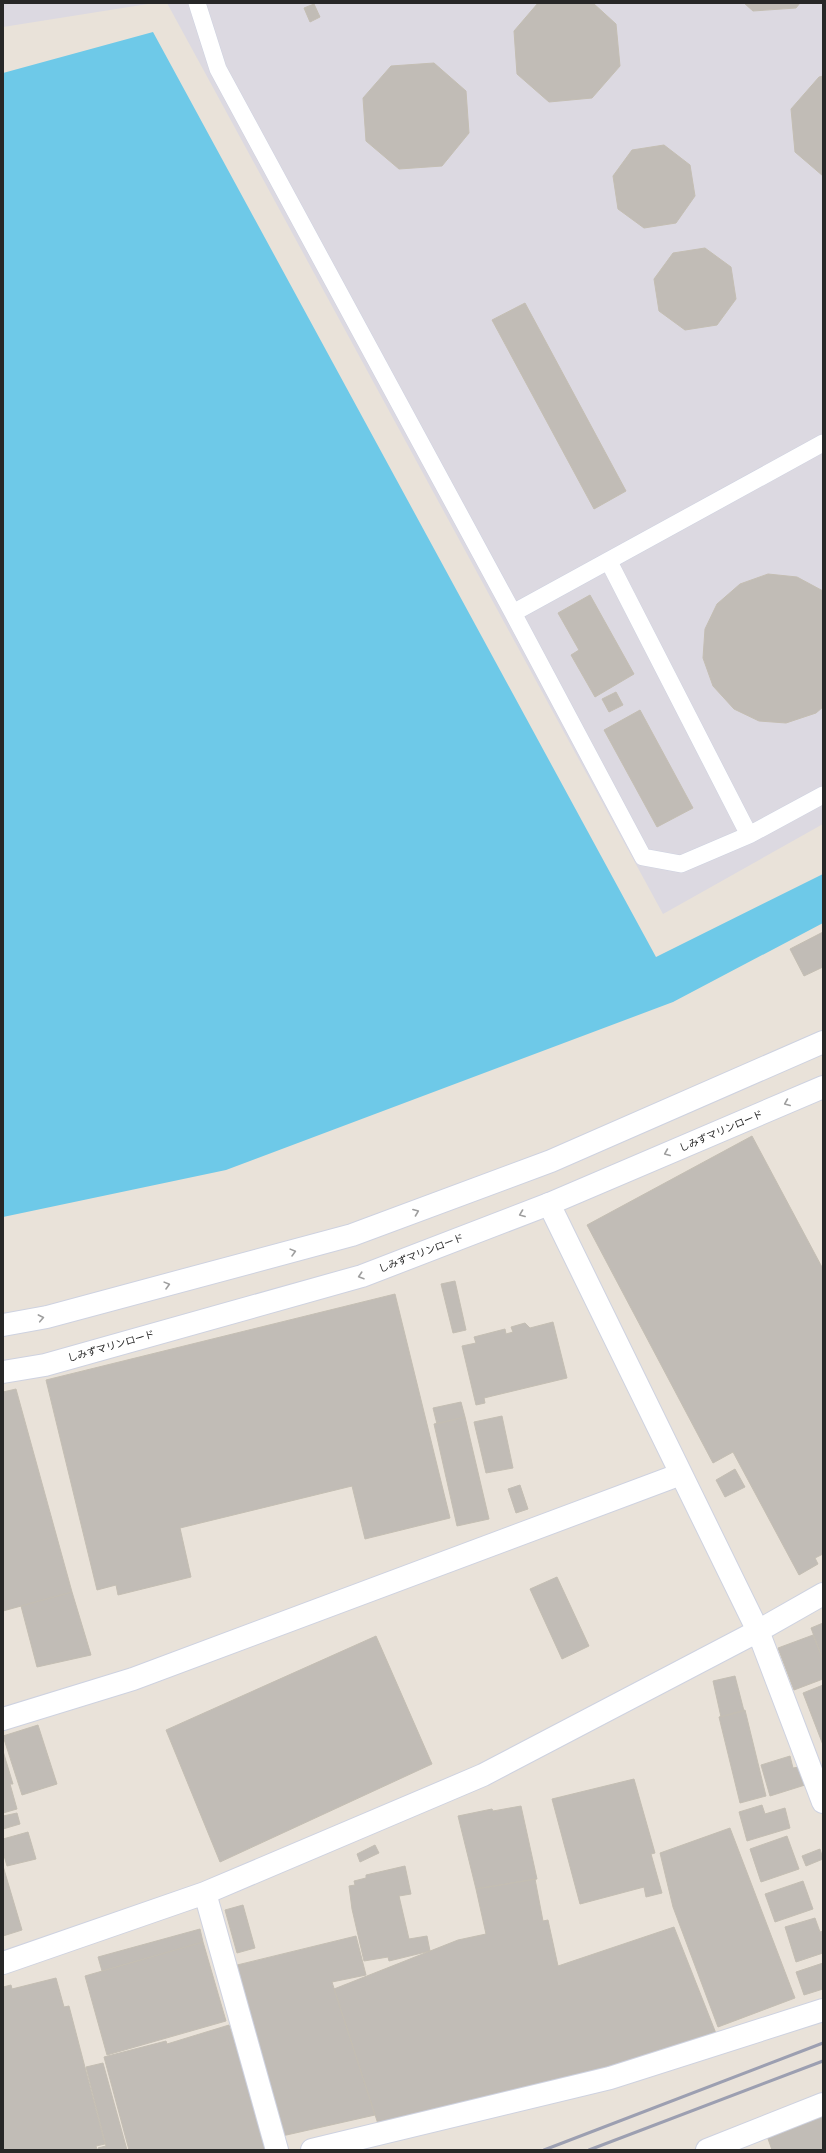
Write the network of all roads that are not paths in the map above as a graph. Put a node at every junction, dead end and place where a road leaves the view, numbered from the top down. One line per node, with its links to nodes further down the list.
1 (197, 3): 4 (lane)
2 (823, 443): 3 (lane)
3 (610, 562): 4 (lane); 6 (lane)
4 (513, 613): 6 (lane)
5 (823, 795): 6 (lane)
6 (749, 835)
7 (823, 1042): 10 (street, one-way to 7)
8 (823, 1088): 9 (street, しみずマリンロード, one-way to 9)
9 (549, 1204): 11 (street, しみずマリンロード, one-way to 11); 12 (street)
10 (3, 1326)
11 (3, 1372)
12 (681, 1474): 14 (street); 15 (street)
13 (823, 1594): 14 (street)
14 (758, 1632): 16 (street); 17 (street)
15 (3, 1719)
16 (823, 1802)
17 (205, 1893): 18 (street); 21 (street)
18 (3, 1963)
19 (823, 2010): 22 (street)
20 (823, 2104): 23 (street)
21 (277, 2150)
22 (312, 2150)
23 (706, 2150)

